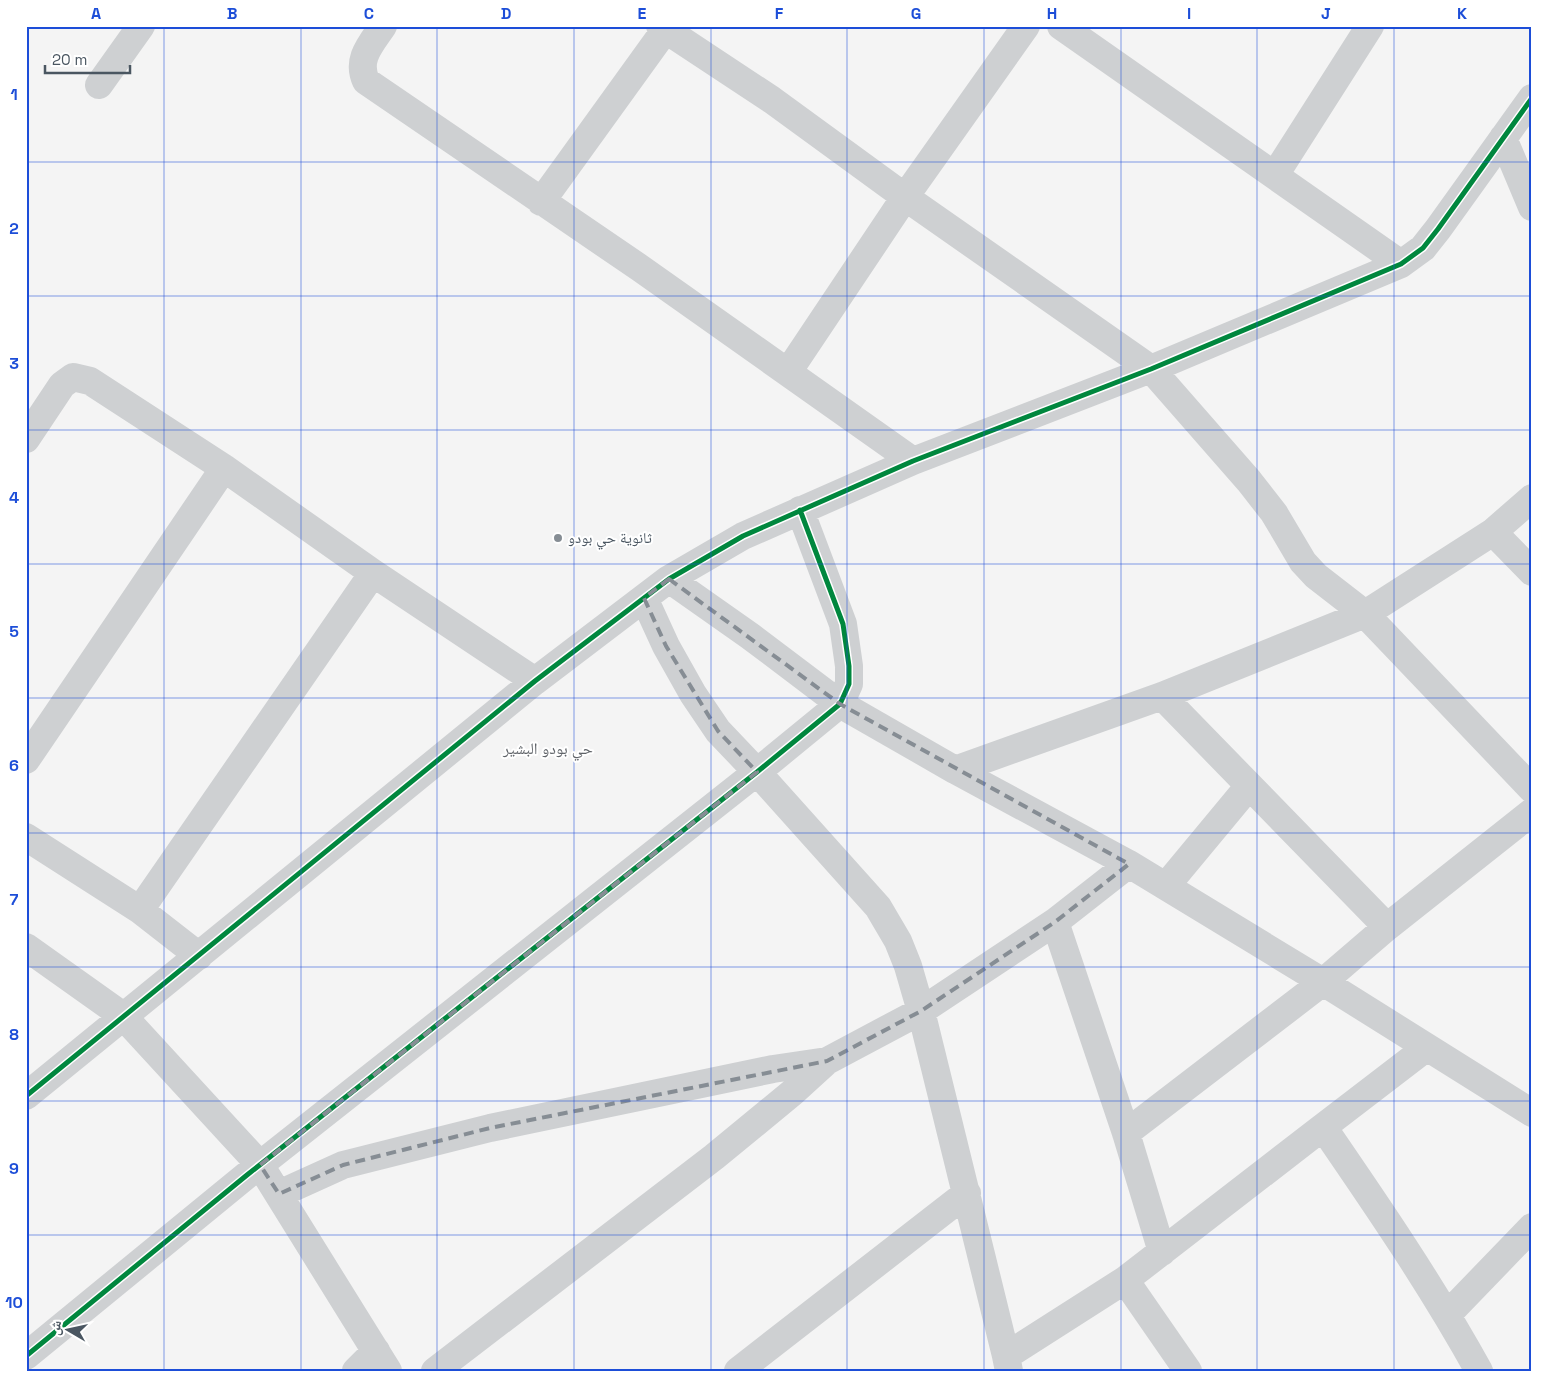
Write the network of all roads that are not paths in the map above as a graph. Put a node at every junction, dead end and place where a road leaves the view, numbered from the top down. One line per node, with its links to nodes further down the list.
1 (141, 26): 7 (street)
2 (383, 26): 12 (street)
3 (1026, 26): 11 (street)
4 (1061, 26): 10 (street)
5 (1370, 26): 10 (street)
6 (664, 27): 11 (street); 12 (street)
7 (99, 85)
8 (1532, 98): 9 (street)
9 (1503, 138): 13 (street); 14 (street)
10 (1274, 175): 14 (street)
11 (905, 197): 15 (street); 16 (street)
12 (541, 202): 16 (street)
13 (1532, 207)
14 (1401, 264): 15 (street)
15 (1152, 369): 18 (street); 27 (street)
16 (788, 372): 18 (street)
17 (26, 438): 19 (street)
18 (913, 462): 21 (street)
19 (224, 468): 24 (street); 31 (street)
20 (1532, 498): 22 (street)
21 (800, 510): 25 (street); 30 (street)
22 (1493, 532): 23 (street); 27 (street)
23 (1532, 572)
24 (374, 573): 28 (street); 40 (street)
25 (669, 579): 26 (street); 30 (street)
26 (644, 598): 28 (street); 33 (street)
27 (1365, 614): 29 (street); 35 (street)
28 (535, 681): 44 (street)
29 (1162, 696): 32 (street); 34 (street)
30 (840, 704): 32 (street); 33 (street)
31 (26, 760)
32 (955, 770): 38 (street)
33 (757, 772): 46 (street); 54 (street)
34 (1249, 786): 39 (street); 42 (street)
35 (1532, 789)
36 (1532, 812): 42 (street)
37 (26, 837): 40 (street)
38 (1129, 864): 39 (street); 41 (street)
39 (1166, 886): 45 (street)
40 (140, 910): 44 (street)
41 (1055, 922): 46 (street); 53 (street)
42 (1387, 927): 45 (street)
43 (26, 947): 47 (street)
44 (199, 956): 47 (street)
45 (1323, 982): 48 (street); 53 (street)
46 (921, 1012): 49 (street); 55 (street)
47 (123, 1016): 50 (street); 54 (street)
48 (1426, 1048): 51 (street); 52 (street)
49 (827, 1061): 56 (street); 65 (street)
50 (26, 1096)
51 (1532, 1113)
52 (1323, 1127): 58 (street); 60 (street)
53 (1126, 1133): 58 (street)
54 (260, 1165): 56 (street); 61 (street)
55 (967, 1193): 63 (street); 66 (street)
56 (279, 1194): 62 (street)
57 (1532, 1227): 60 (street)
58 (1162, 1252): 59 (street)
59 (1124, 1280): 63 (street); 67 (street)
60 (1448, 1314): 68 (street)
61 (26, 1356)
62 (382, 1361): 64 (street)
63 (1008, 1364)
64 (356, 1371)
65 (435, 1371)
66 (738, 1371)
67 (1188, 1371)
68 (1479, 1371)

